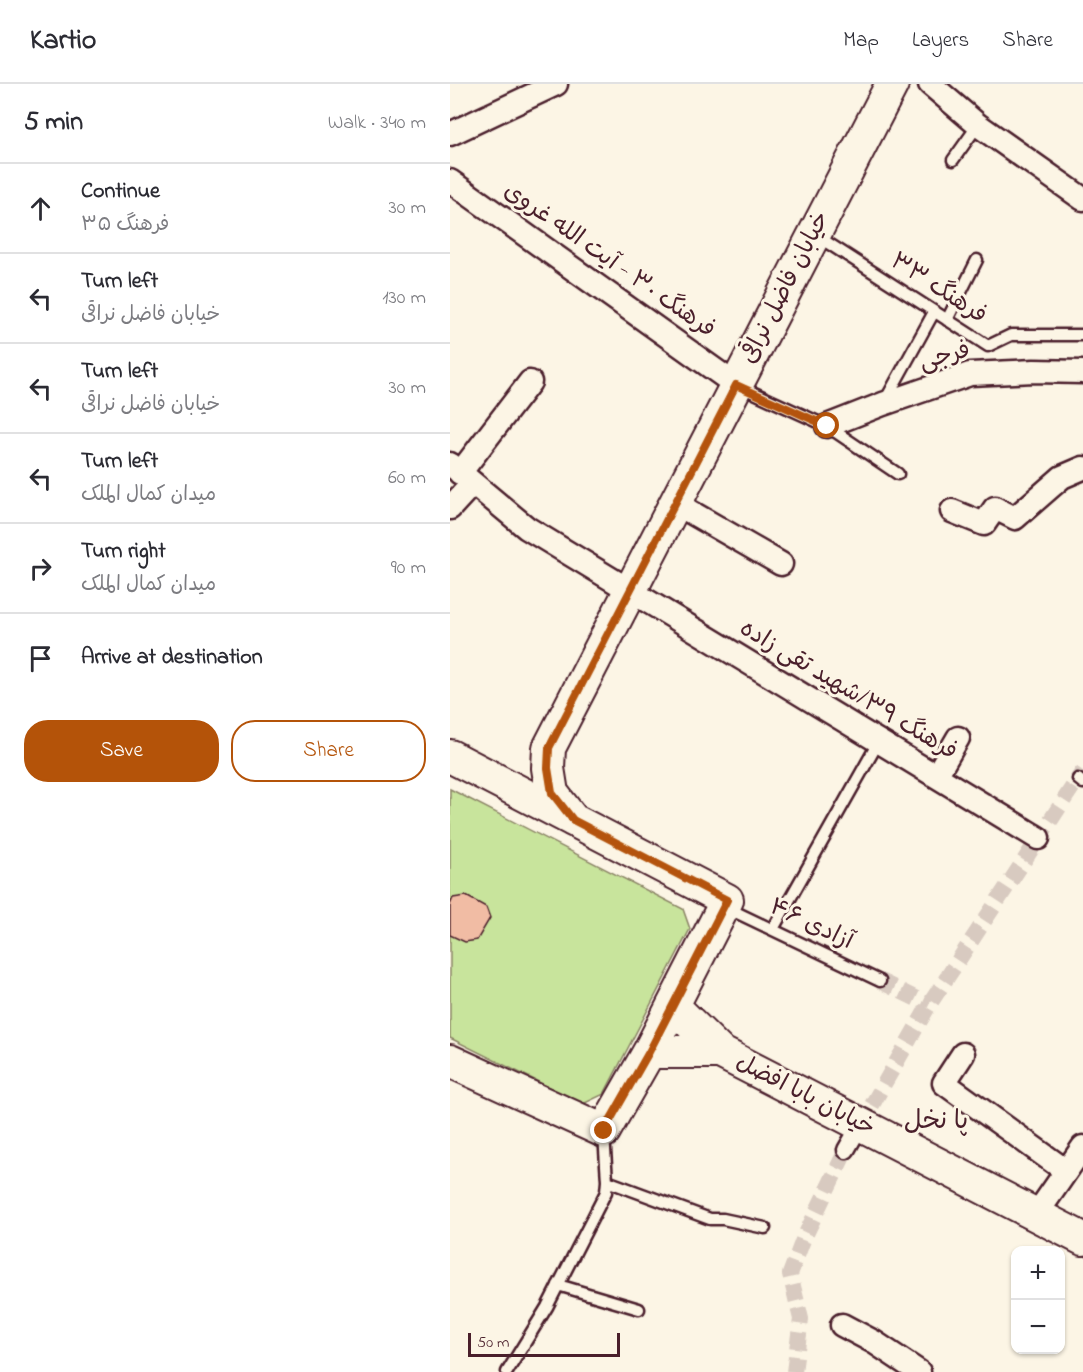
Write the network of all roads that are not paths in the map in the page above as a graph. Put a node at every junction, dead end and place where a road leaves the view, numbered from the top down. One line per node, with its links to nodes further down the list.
1 (556, 84): 4 (street)
2 (892, 84): 9 (main road, خیابان فاضل نراقی)
3 (930, 84): 5 (street)
4 (455, 124)
5 (978, 124): 6 (lane); 8 (street)
6 (953, 160)
7 (450, 181): 16 (street, فرهنگ ۳۰ - آیت الله غروی)
8 (1083, 199)
9 (814, 234): 11 (lane, فرهنگ ۳۳); 16 (main road, خیابان فاضل نراقی)
10 (977, 260): 12 (lane)
11 (934, 312): 12 (lane, فرهنگ ۳۳); 17 (lane)
12 (947, 320): 13 (lane, فرهنگ ۳۳)
13 (1083, 335)
14 (1083, 372): 17 (street, فرجی)
15 (530, 382): 20 (street)
16 (736, 385): 18 (lane); 22 (main road, خیابان فاضل نراقی)
17 (883, 404): 18 (street, فرجی)
18 (827, 426): 21 (lane)
19 (1083, 468): 24 (street)
20 (461, 473): 23 (street); 26 (street, فرهنگ ۳۹/شهید تقی زاده)
21 (898, 474)
22 (675, 503): 25 (street); 26 (main road, خیابان فاضل نراقی)
23 (450, 508)
24 (952, 511)
25 (781, 564)
26 (630, 590): 28 (street, فرهنگ ۳۹/شهید تقی زاده); 29 (main road, خیابان فاضل نراقی)
27 (958, 738): 32 (street)
28 (879, 741): 32 (street, فرهنگ ۳۹/شهید تقی زاده); 36 (lane)
29 (549, 748): 31 (main road, خیابان فاضل نراقی); 33 (main road, خیابان فاضل نراقی)
30 (450, 756): 31 (main road)
31 (487, 776): 33 (main road)
32 (936, 776): 34 (street, فرهنگ ۳۹/شهید تقی زاده)
33 (573, 820): 35 (main road)
34 (1038, 838)
35 (724, 907): 36 (lane, آزادی ۴۶); 38 (main road)
36 (773, 929): 37 (lane, آزادی ۴۶)
37 (880, 981)
38 (672, 1006): 39 (main road); 40 (main road, خیابان بابا افضل)
39 (649, 1052): 40 (main road, خیابان بابا افضل); 43 (main road)
40 (720, 1052): 47 (main road, خیابان بابا افضل)
41 (963, 1054): 45 (street)
42 (450, 1061): 43 (main road)
43 (604, 1131): 46 (lane)
44 (1083, 1147): 45 (street)
45 (1066, 1172): 47 (street)
46 (607, 1181): 48 (lane); 50 (lane)
47 (1036, 1215): 49 (main road, خیابان بابا افضل)
48 (765, 1228)
49 (1083, 1239)
50 (558, 1285): 51 (lane); 53 (lane)
51 (639, 1309)
52 (842, 1325): 54 (street)
53 (507, 1372)
54 (919, 1372)

